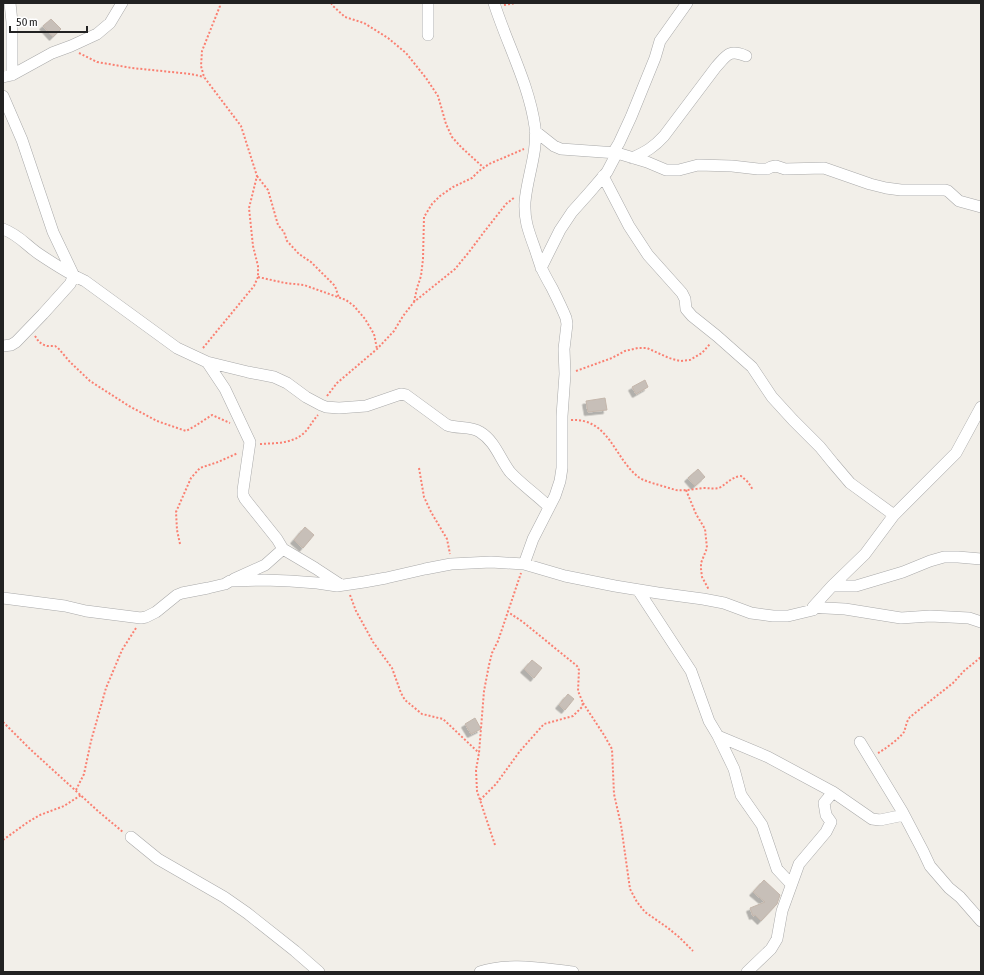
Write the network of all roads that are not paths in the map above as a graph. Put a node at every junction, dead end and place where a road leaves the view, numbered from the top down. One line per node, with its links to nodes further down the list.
1 (10, 3): 8 (street)
2 (122, 3): 8 (street)
3 (428, 3): 6 (street)
4 (494, 3): 10 (street)
5 (687, 3): 11 (street)
6 (428, 35)
7 (746, 56): 12 (street)
8 (8, 76)
9 (3, 96): 17 (street)
10 (535, 131): 11 (street); 16 (street)
11 (615, 153): 12 (street); 13 (street)
12 (632, 158): 14 (street)
13 (603, 176): 16 (street); 22 (street)
14 (981, 207)
15 (3, 229): 17 (street)
16 (541, 268): 21 (street)
17 (74, 276): 18 (street); 19 (street)
18 (3, 346)
19 (207, 362): 21 (street); 23 (street)
20 (981, 407): 22 (street)
21 (549, 507): 25 (street)
22 (894, 515): 28 (street)
23 (283, 549): 26 (street); 27 (street)
24 (981, 559): 28 (street)
25 (524, 564): 27 (street); 29 (street)
26 (230, 581): 27 (street); 30 (street)
27 (343, 585)
28 (832, 586): 31 (street)
29 (638, 590): 31 (street); 33 (street)
30 (3, 598)
31 (813, 607): 32 (street)
32 (981, 622)
33 (718, 736): 35 (street); 38 (street)
34 (860, 742): 36 (street)
35 (833, 792): 36 (street); 38 (street)
36 (904, 815): 39 (street)
37 (131, 837): 40 (street)
38 (791, 884): 43 (street)
39 (981, 921)
40 (319, 972)
41 (480, 972): 42 (street)
42 (573, 972)
43 (747, 972)

